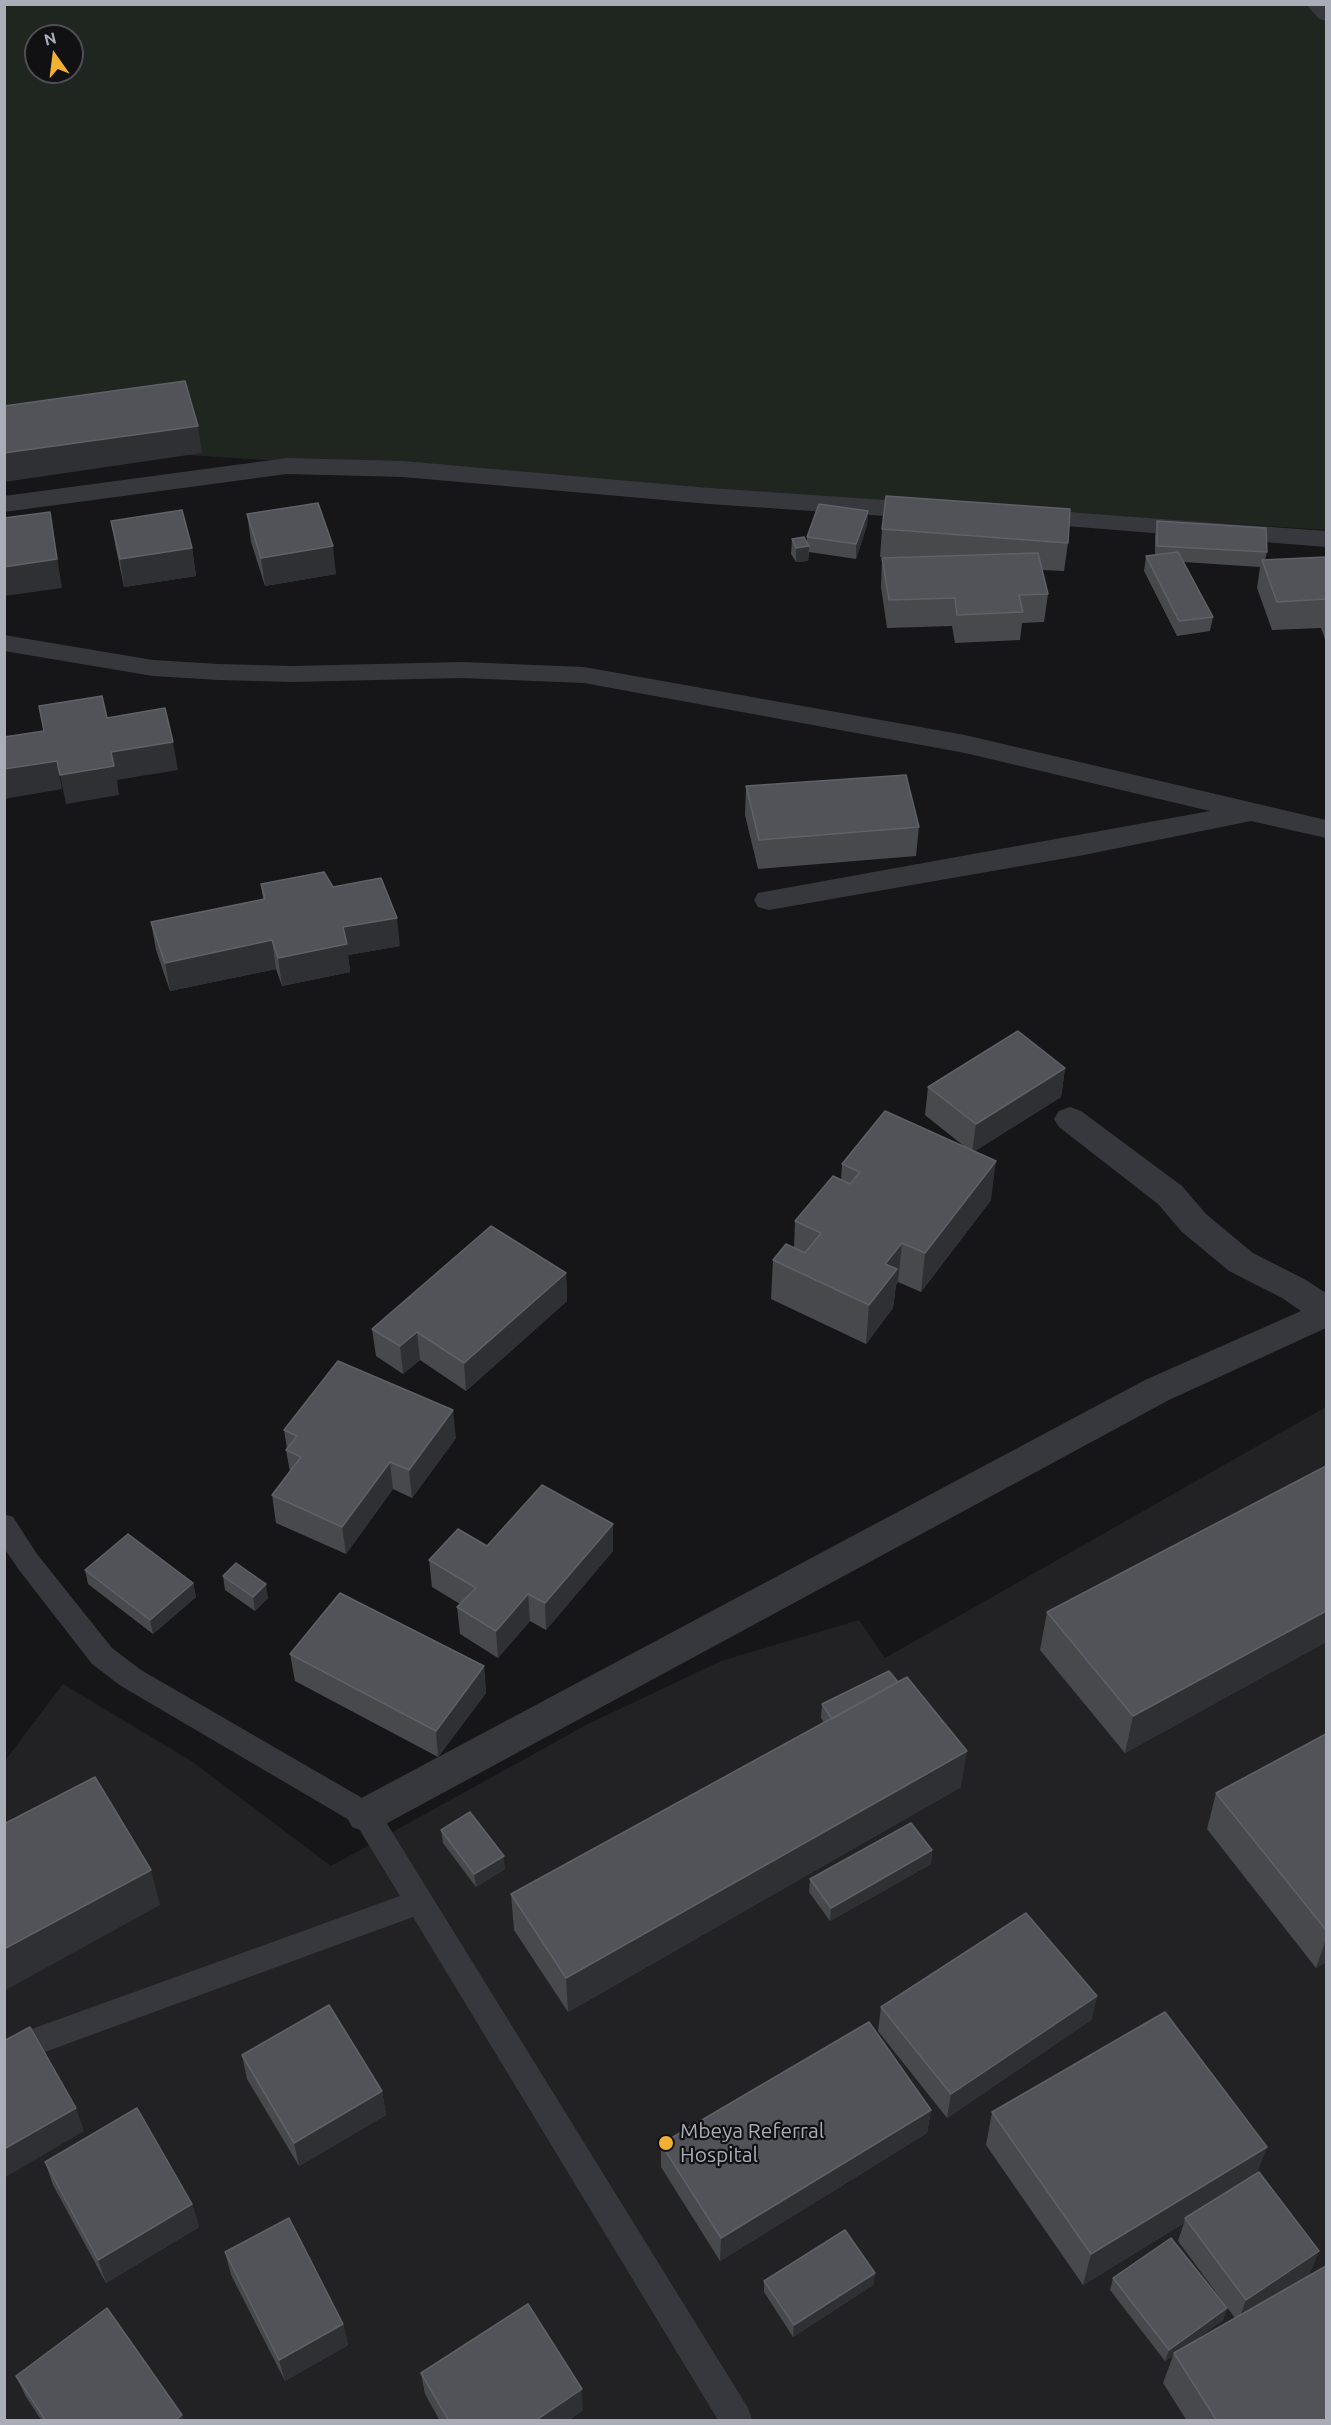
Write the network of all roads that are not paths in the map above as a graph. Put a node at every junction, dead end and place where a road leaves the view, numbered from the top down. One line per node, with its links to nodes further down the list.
1 (1316, 4): 2 (street)
2 (1326, 15)
3 (4, 504): 4 (street)
4 (957, 513)
5 (1004, 516): 6 (street)
6 (1326, 538)
7 (4, 643): 8 (street)
8 (1255, 812): 9 (street); 10 (street)
9 (1326, 829)
10 (769, 900)
11 (1070, 1119): 12 (street)
12 (1326, 1312): 14 (street)
13 (4, 1525): 14 (lane)
14 (366, 1815): 15 (lane)
15 (418, 1902): 16 (lane); 17 (lane)
16 (4, 2053)
17 (736, 2421)

